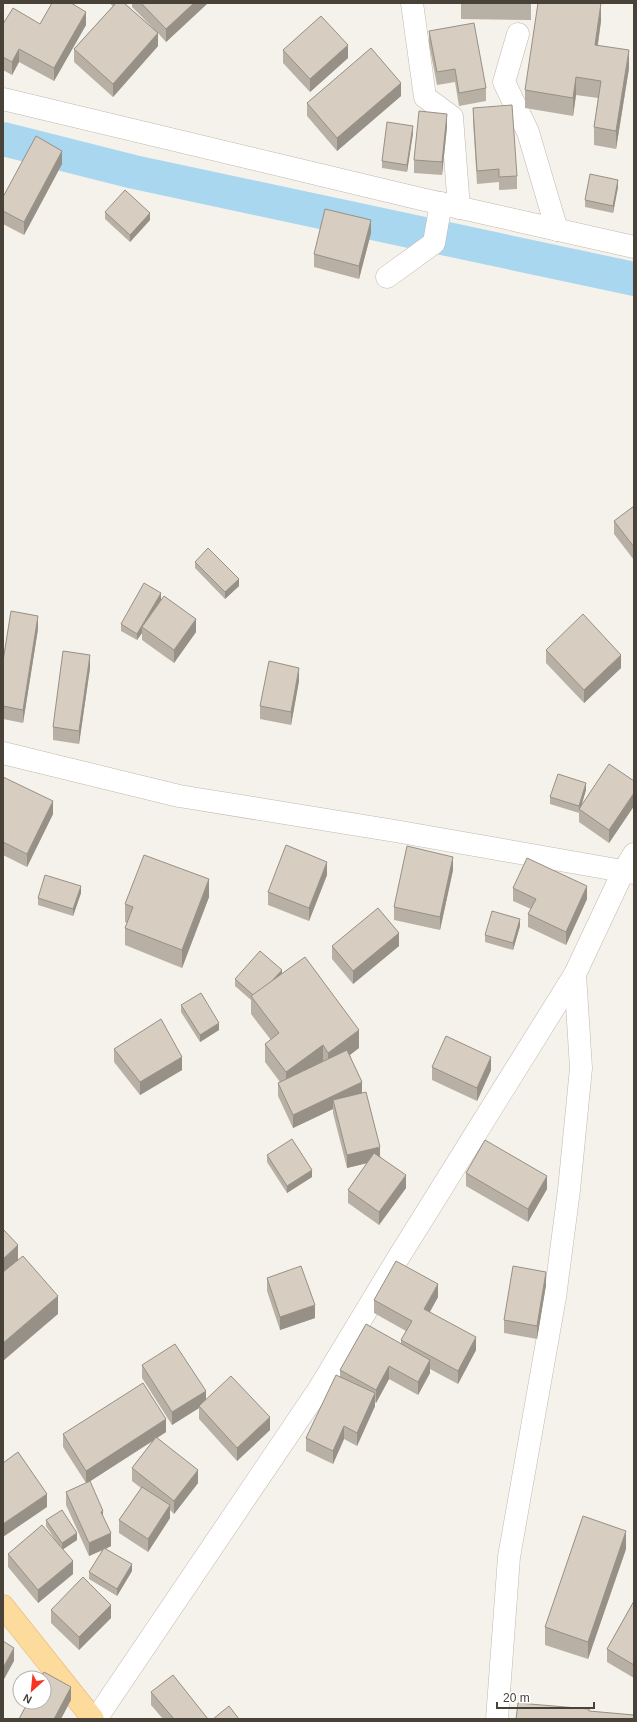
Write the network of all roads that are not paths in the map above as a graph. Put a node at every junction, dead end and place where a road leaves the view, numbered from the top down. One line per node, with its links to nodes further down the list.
1 (412, 3): 4 (street)
2 (518, 34): 5 (street)
3 (3, 99): 4 (street)
4 (450, 206): 5 (street); 7 (street)
5 (557, 230): 6 (street)
6 (634, 247)
7 (387, 277)
8 (3, 753): 9 (street)
9 (630, 866): 10 (street)
10 (575, 974): 12 (street); 13 (street)
11 (3, 1606): 12 (main road)
12 (95, 1719)
13 (498, 1719)

